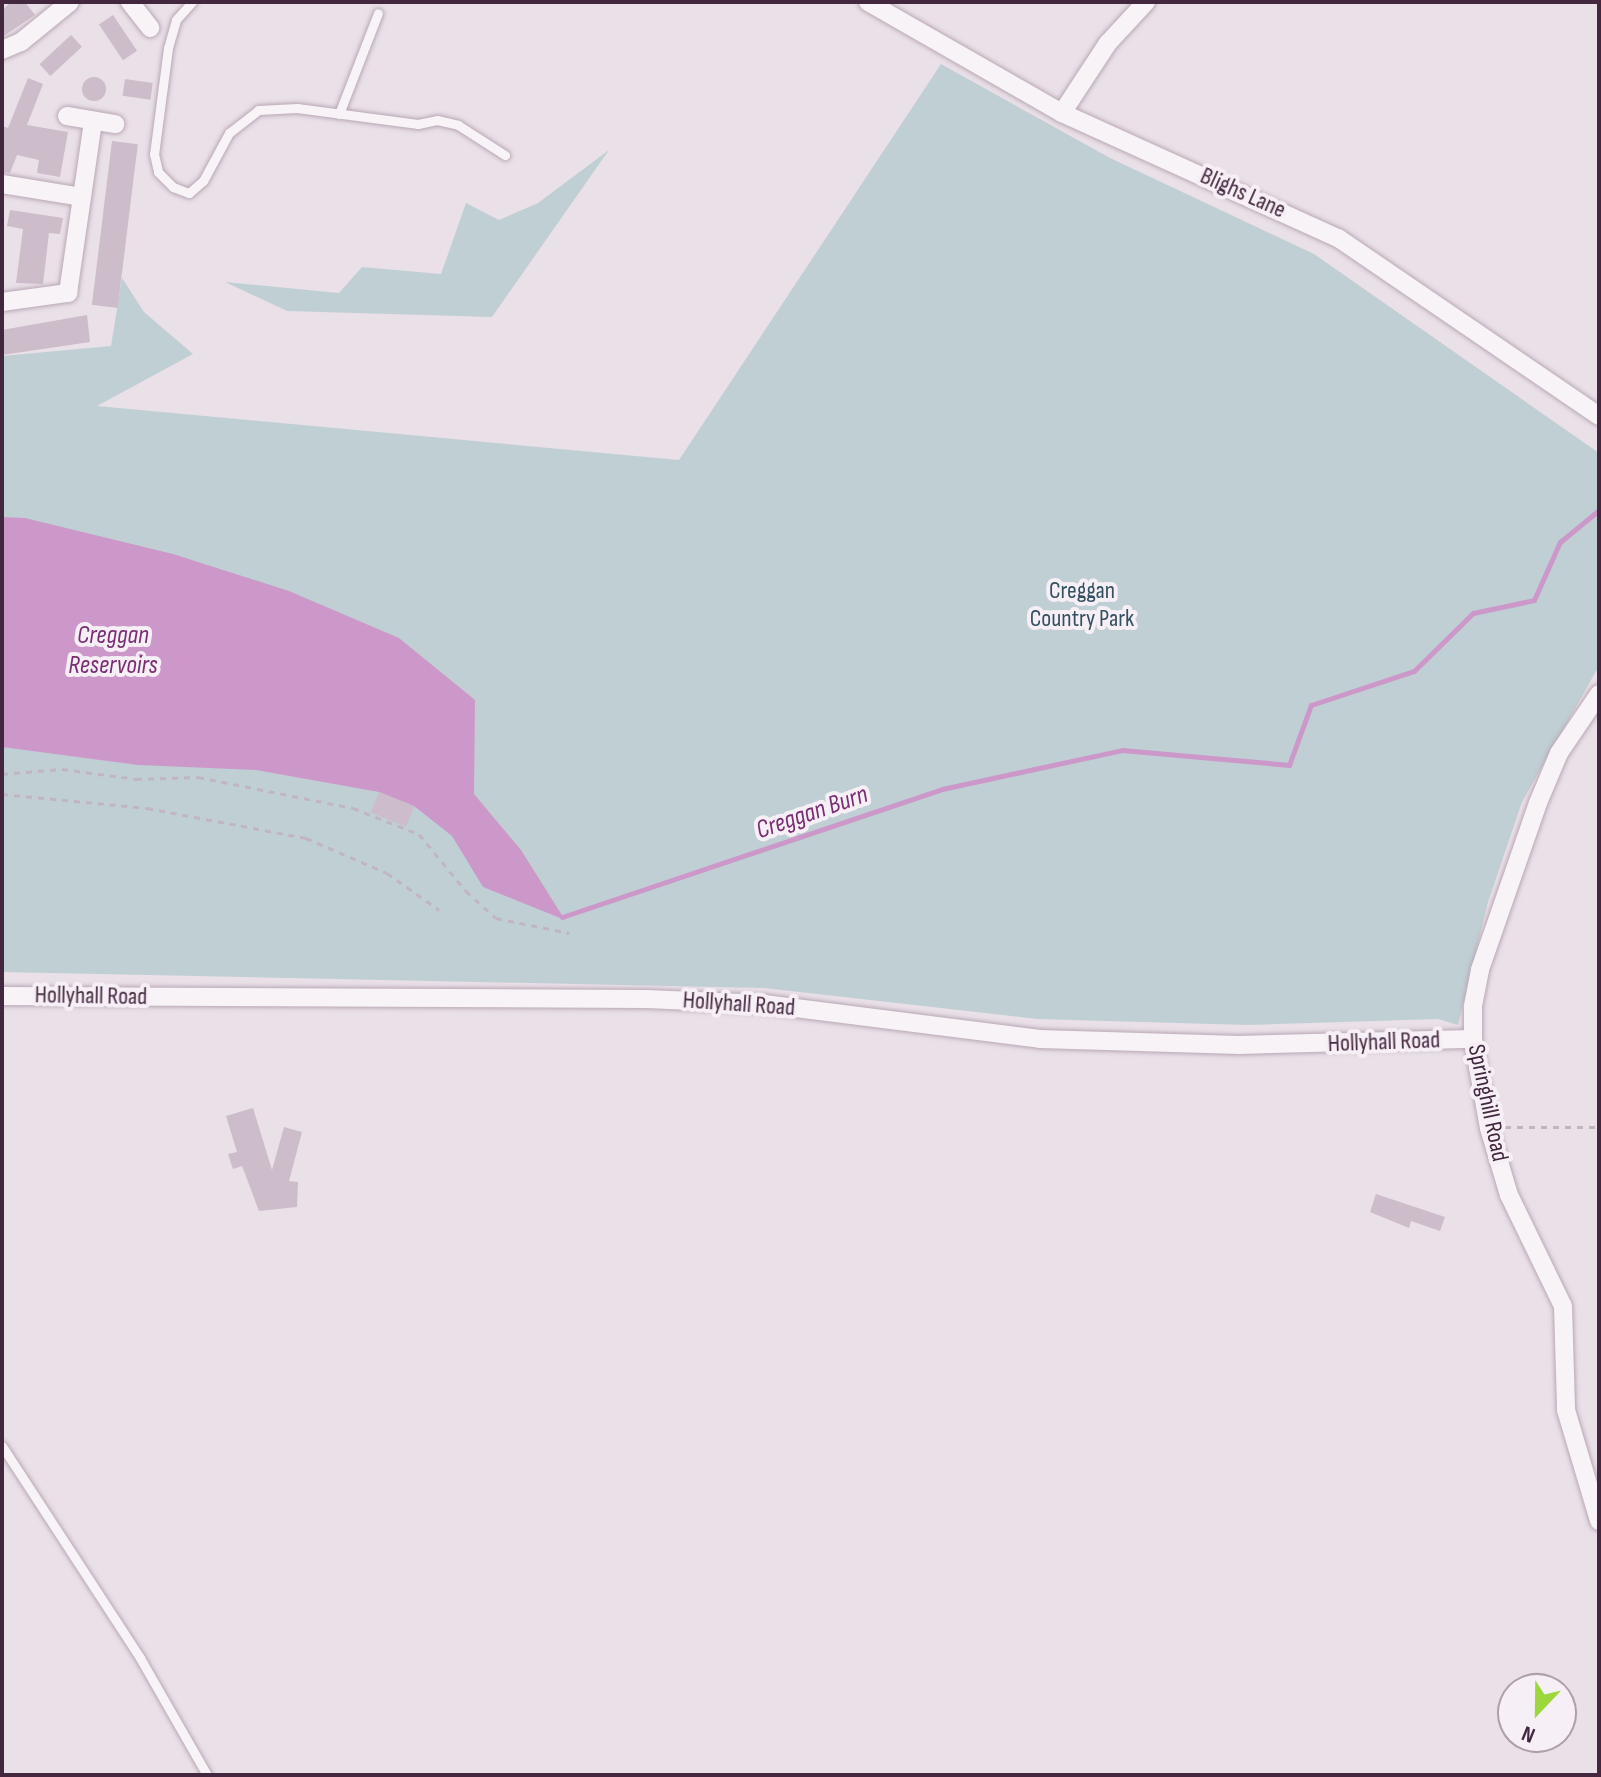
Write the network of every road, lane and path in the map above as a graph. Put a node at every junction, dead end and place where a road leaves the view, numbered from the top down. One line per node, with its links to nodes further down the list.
1 (70, 2): 8 (street)
2 (130, 2): 7 (street)
3 (192, 2): 10 (lane)
4 (868, 2): 9 (street, Blighs Lane)
5 (1146, 2): 9 (street)
6 (378, 13): 10 (lane)
7 (150, 28)
8 (2, 50)
9 (1062, 113): 18 (street, Blighs Lane)
10 (339, 114): 14 (lane)
11 (67, 116): 12 (street)
12 (93, 121): 13 (street); 16 (street)
13 (115, 124)
14 (505, 155)
15 (2, 184): 16 (street)
16 (81, 197): 17 (street)
17 (2, 302)
18 (1599, 416)
19 (1599, 694): 25 (street, Springhill Road)
20 (2, 774): 23 (path)
21 (2, 794): 22 (path)
22 (439, 910)
23 (569, 933)
24 (2, 996): 25 (street, Hollyhall Road)
25 (1473, 1039): 27 (street, Springhill Road)
26 (1599, 1127): 27 (path)
27 (1489, 1128): 29 (street, Springhill Road)
28 (2, 1446): 30 (lane)
29 (1599, 1521)
30 (207, 1775)

